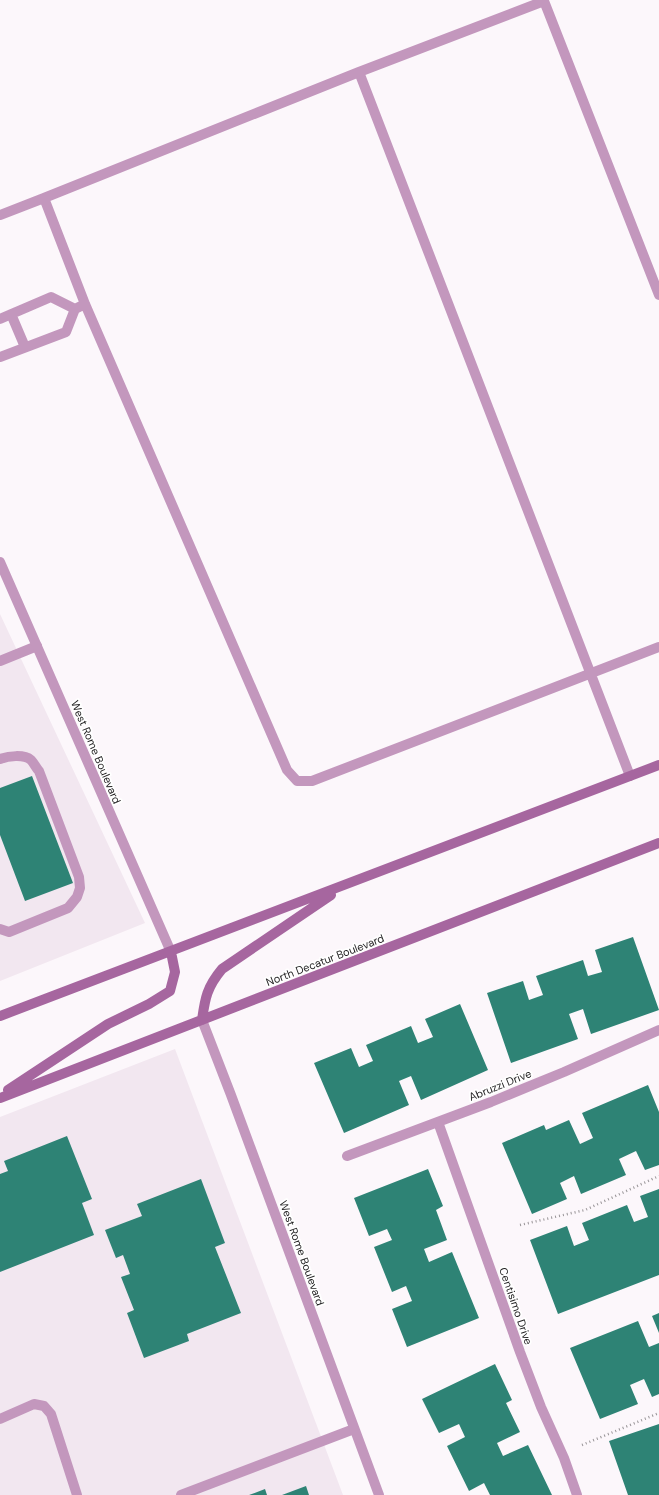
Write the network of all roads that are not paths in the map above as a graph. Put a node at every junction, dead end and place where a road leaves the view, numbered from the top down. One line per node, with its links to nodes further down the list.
1 (359, 72): 2 (street); 4 (street); 15 (street)
2 (44, 198): 3 (street); 5 (street)
3 (0, 215)
4 (659, 296)
5 (85, 304): 6 (street); 15 (street)
6 (75, 309): 7 (street); 9 (street)
7 (11, 314): 8 (street); 9 (street)
8 (0, 319)
9 (25, 348): 10 (street)
10 (0, 357)
11 (0, 562): 12 (street, West Rome Boulevard)
12 (37, 646): 14 (street); 22 (street, West Rome Boulevard)
13 (659, 647): 15 (street)
14 (0, 661)
15 (590, 673): 18 (street)
16 (0, 759): 21 (street)
17 (659, 766): 18 (main road)
18 (630, 776): 20 (main road)
19 (659, 843): 24 (main road, North Decatur Boulevard)
20 (344, 886): 22 (main road); 24 (main road)
21 (0, 929)
22 (171, 952): 23 (main road); 26 (main road)
23 (0, 1016)
24 (202, 1020): 26 (main road, North Decatur Boulevard); 30 (street, West Rome Boulevard)
25 (659, 1030): 27 (street, Abruzzi Drive)
26 (0, 1097)
27 (438, 1122): 28 (street, Abruzzi Drive); 34 (street, Centisimo Drive)
28 (347, 1156)
29 (0, 1419): 31 (street)
30 (354, 1429): 32 (street); 33 (street, West Rome Boulevard)
31 (77, 1495)
32 (181, 1495)
33 (379, 1495)
34 (577, 1495)

